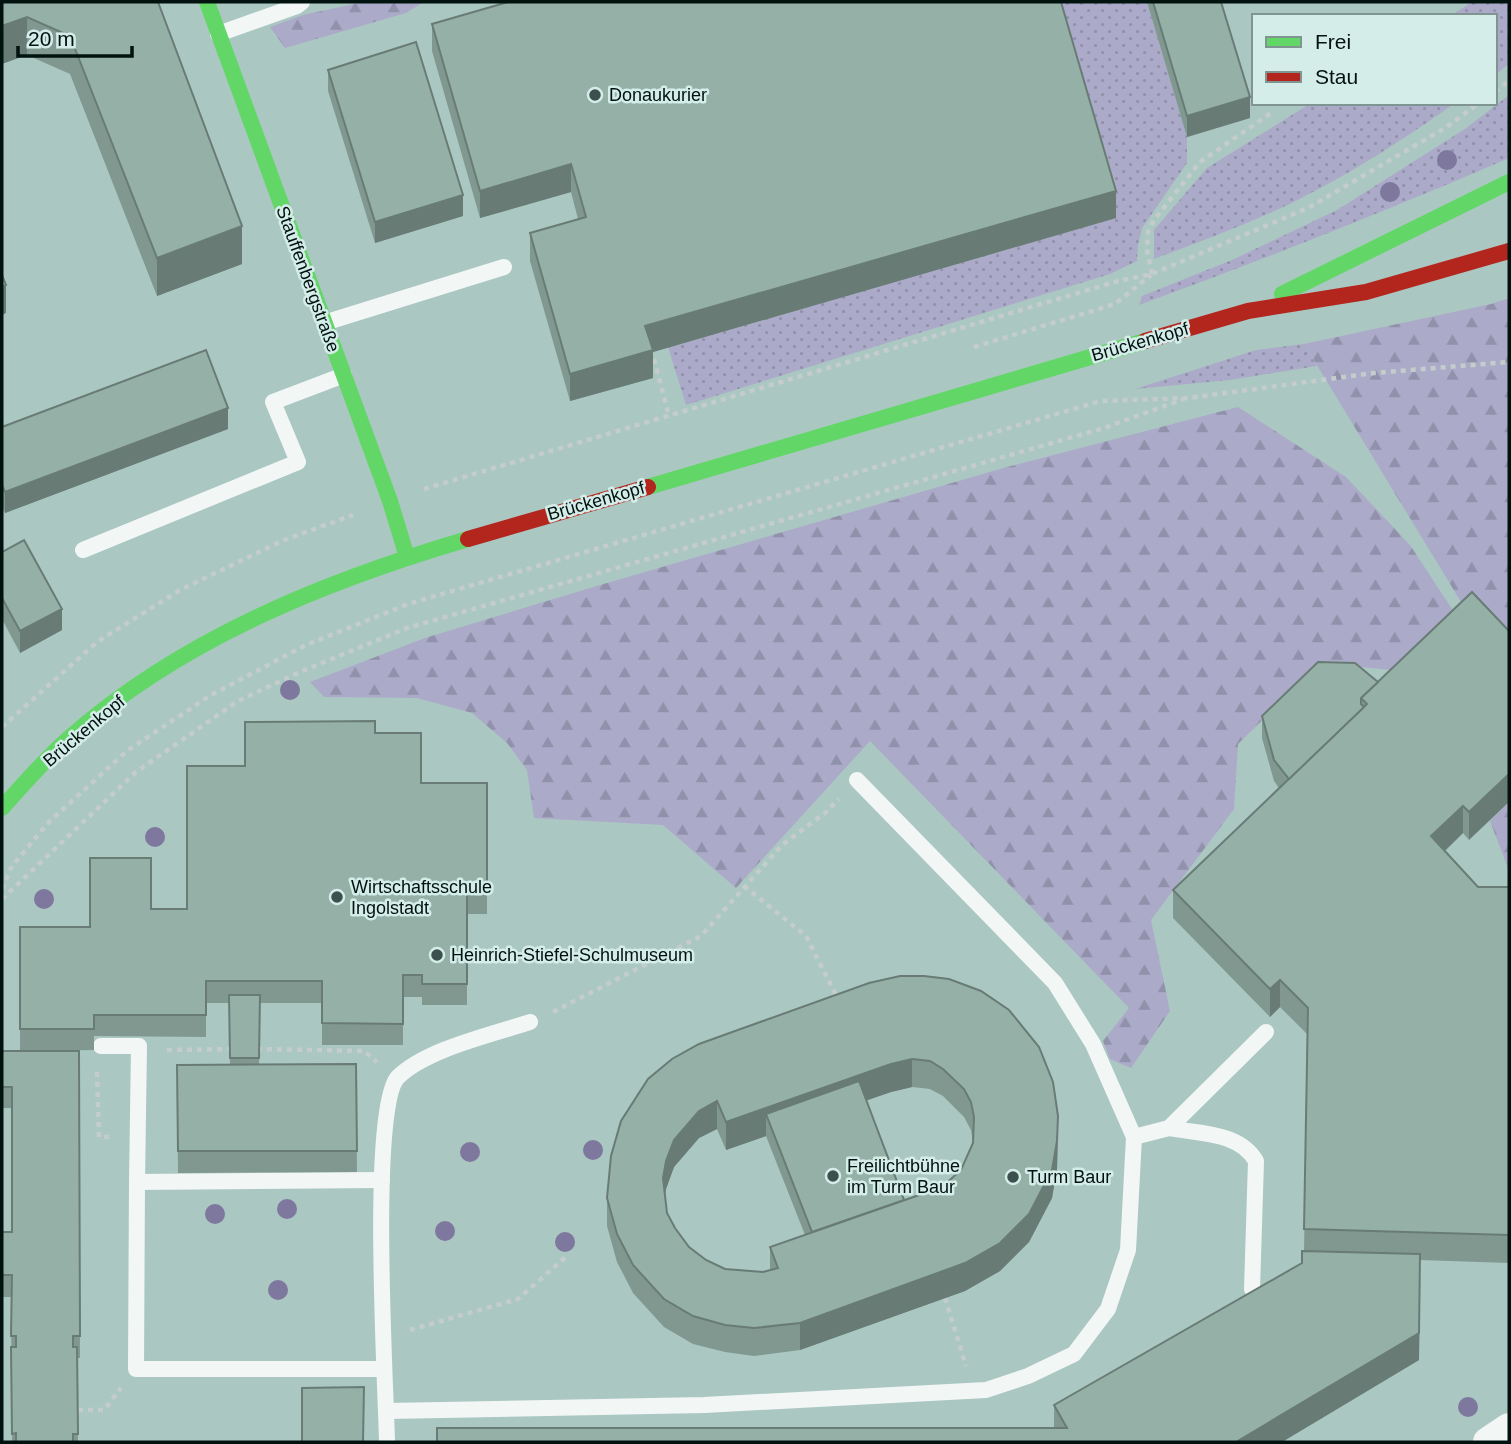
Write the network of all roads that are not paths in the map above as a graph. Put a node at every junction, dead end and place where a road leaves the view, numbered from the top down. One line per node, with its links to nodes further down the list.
1 (206, 2): 3 (street, Stauffenbergstraße)
2 (302, 2): 3 (lane)
3 (218, 34): 8 (street, Stauffenbergstraße)
4 (1509, 182): 7 (street, Brückenkopf)
5 (1509, 251): 7 (street, Brückenkopf)
6 (504, 267): 8 (lane)
7 (1248, 311): 11 (street, Brückenkopf)
8 (324, 323): 9 (street, Stauffenbergstraße)
9 (344, 375): 10 (lane); 11 (street, Stauffenbergstraße)
10 (83, 550)
11 (407, 557): 13 (street, Brückenkopf)
12 (857, 780): 18 (lane)
13 (2, 808)
14 (530, 1022): 19 (lane)
15 (1266, 1032): 17 (lane)
16 (99, 1053): 20 (lane)
17 (1169, 1129): 18 (lane); 21 (lane)
18 (1133, 1137): 23 (lane)
19 (382, 1180): 20 (lane); 22 (lane)
20 (136, 1182): 22 (lane)
21 (1252, 1289)
22 (383, 1369): 23 (lane)
23 (386, 1411): 25 (lane)
24 (1509, 1428): 26 (street)
25 (387, 1442)
26 (1488, 1442)

